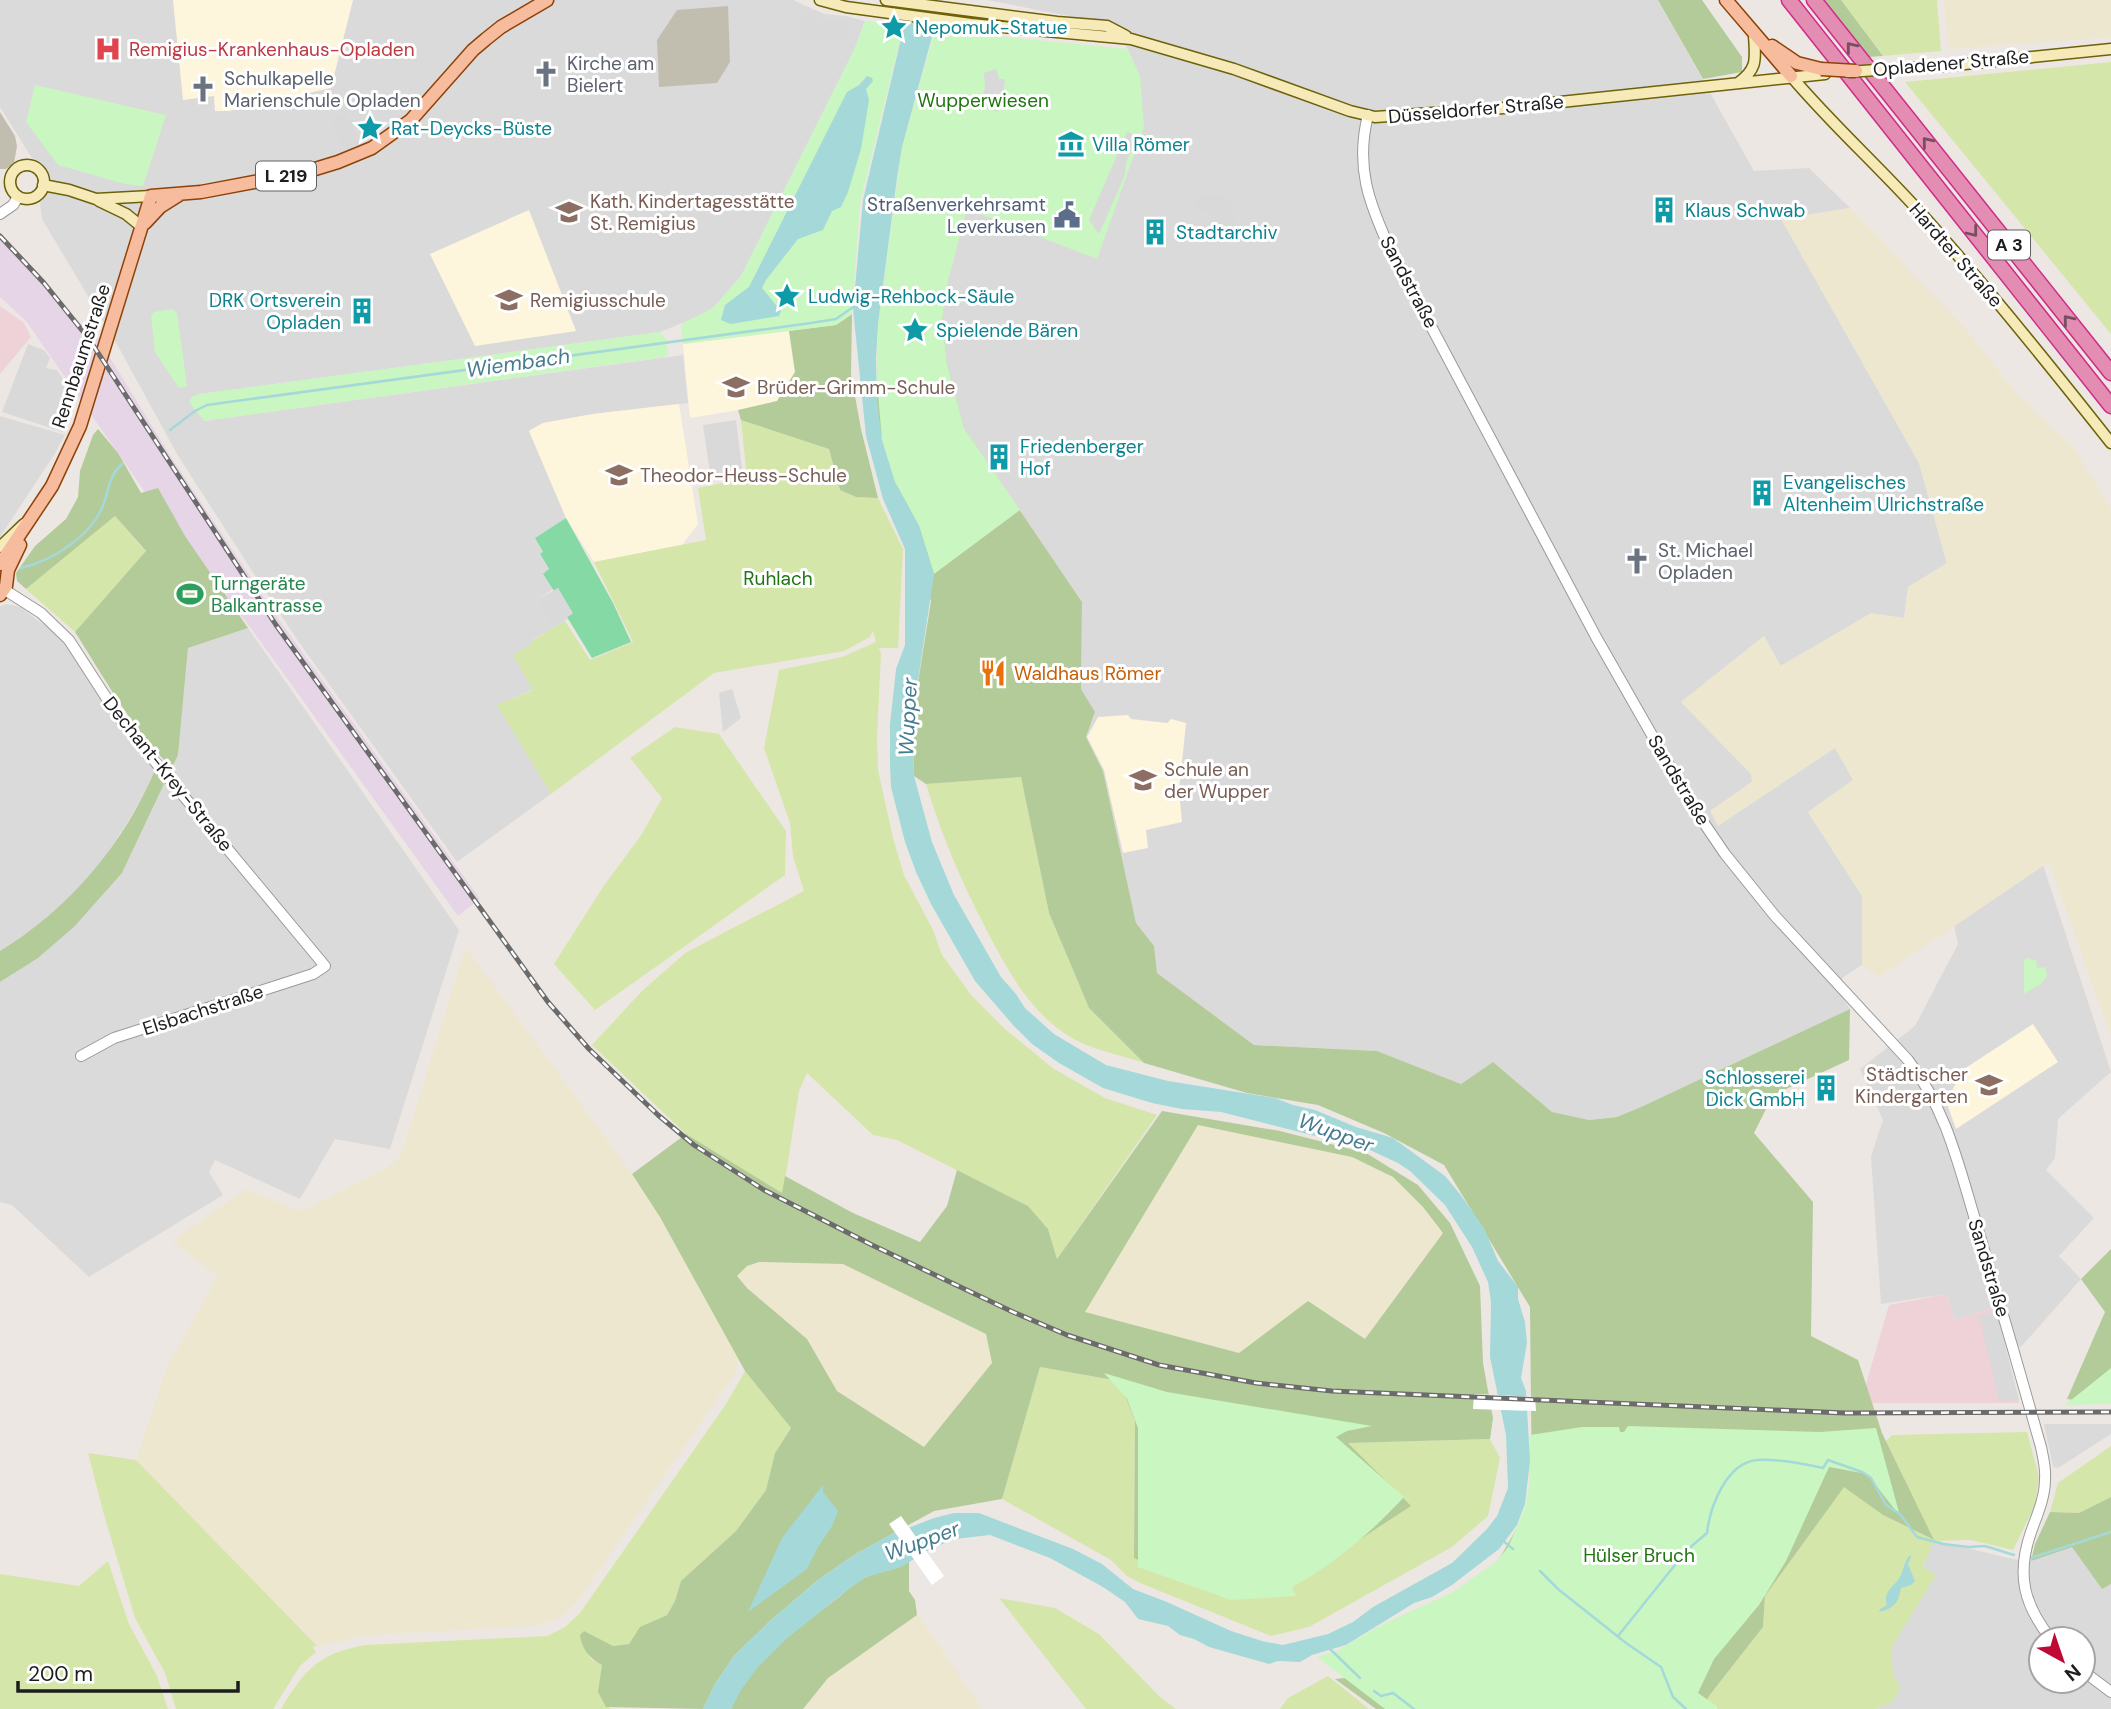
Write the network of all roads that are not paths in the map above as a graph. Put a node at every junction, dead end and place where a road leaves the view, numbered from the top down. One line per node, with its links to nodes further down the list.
1 (547, 0): 11 (main road, L 219)
2 (560, 0): 11 (main road, L 219)
3 (820, 0): 10 (main road, Düsseldorfer Straße)
4 (886, 0): 8 (main road, Düsseldorfer Straße)
5 (1726, 0): 13 (main road)
6 (1789, 0): 30 (highway, A 3, one-way to 30)
7 (1814, 0): 29 (highway, A 3, one-way to 7)
8 (899, 2): 10 (main road, Düsseldorfer Straße)
9 (988, 13): 10 (main road, Düsseldorfer Straße); 12 (main road); 14 (main road, Düsseldorfer Straße)
10 (947, 14): 12 (main road, Düsseldorfer Straße)
11 (516, 19): 23 (main road, L 219)
12 (985, 25): 14 (main road, Düsseldorfer Straße)
13 (1754, 34): 16 (main road); 18 (main road); 19 (main road)
14 (1131, 39): 20 (main road, Düsseldorfer Straße)
15 (2111, 49): 17 (main road, Opladener Straße, bridge)
16 (1823, 71): 17 (main road, bridge); 18 (main road)
17 (1856, 71)
18 (1791, 76): 19 (main road, Düsseldorfer Straße); 31 (main road, Hardter Straße)
19 (1736, 85): 20 (main road, Düsseldorfer Straße)
20 (1368, 116): 38 (street, Sandstraße)
21 (5, 177): 22 (main road); 25 (main road)
22 (43, 186): 25 (main road); 26 (main road)
23 (183, 193): 24 (main road, L 219); 28 (main road, L 219)
24 (151, 196): 26 (main road); 28 (main road, Rennbaumstraße / L 219)
25 (18, 197): 27 (street)
26 (96, 200): 28 (main road)
27 (0, 214)
28 (142, 227): 32 (main road, Rennbaumstraße / L 219)
29 (2111, 373)
30 (2111, 406)
31 (2111, 443)
32 (30, 521): 33 (main road, L 219); 34 (main road, Rennbaumstraße / L 219); 35 (main road, Rennbaumstraße / L 219)
33 (0, 547)
34 (0, 565)
35 (3, 583): 36 (street, Dechant-Krey-Straße)
36 (326, 966): 37 (street, Elsbachstraße)
37 (81, 1056)
38 (2041, 1625)

